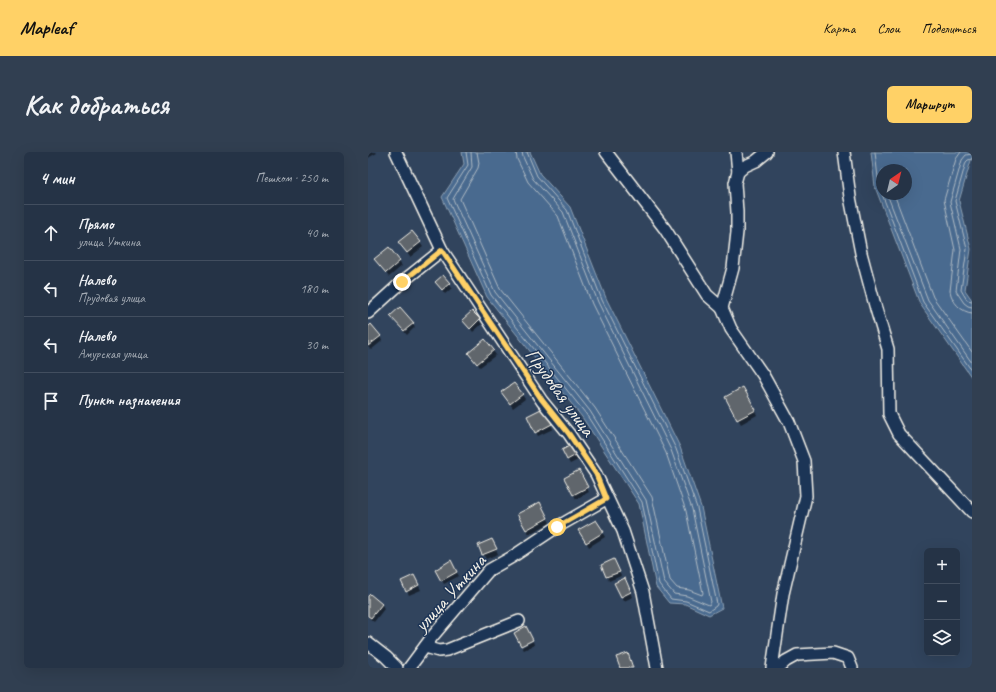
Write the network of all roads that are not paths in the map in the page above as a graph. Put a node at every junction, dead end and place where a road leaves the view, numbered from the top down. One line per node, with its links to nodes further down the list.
1 (396, 152): 7 (street, Прудовая улица)
2 (606, 152): 8 (street)
3 (736, 152): 6 (street)
4 (767, 152): 6 (street)
5 (844, 152): 11 (street)
6 (738, 172): 8 (street)
7 (442, 250): 9 (street); 10 (street, Прудовая улица)
8 (722, 308): 18 (street)
9 (368, 312)
10 (606, 499): 14 (street, улица Уткина); 17 (street, Прудовая улица)
11 (972, 512)
12 (519, 621): 14 (street)
13 (368, 643): 15 (street)
14 (425, 647): 16 (street, улица Уткина)
15 (397, 668)
16 (409, 668)
17 (657, 668)
18 (772, 668)
19 (778, 668): 20 (street)
20 (852, 668)

